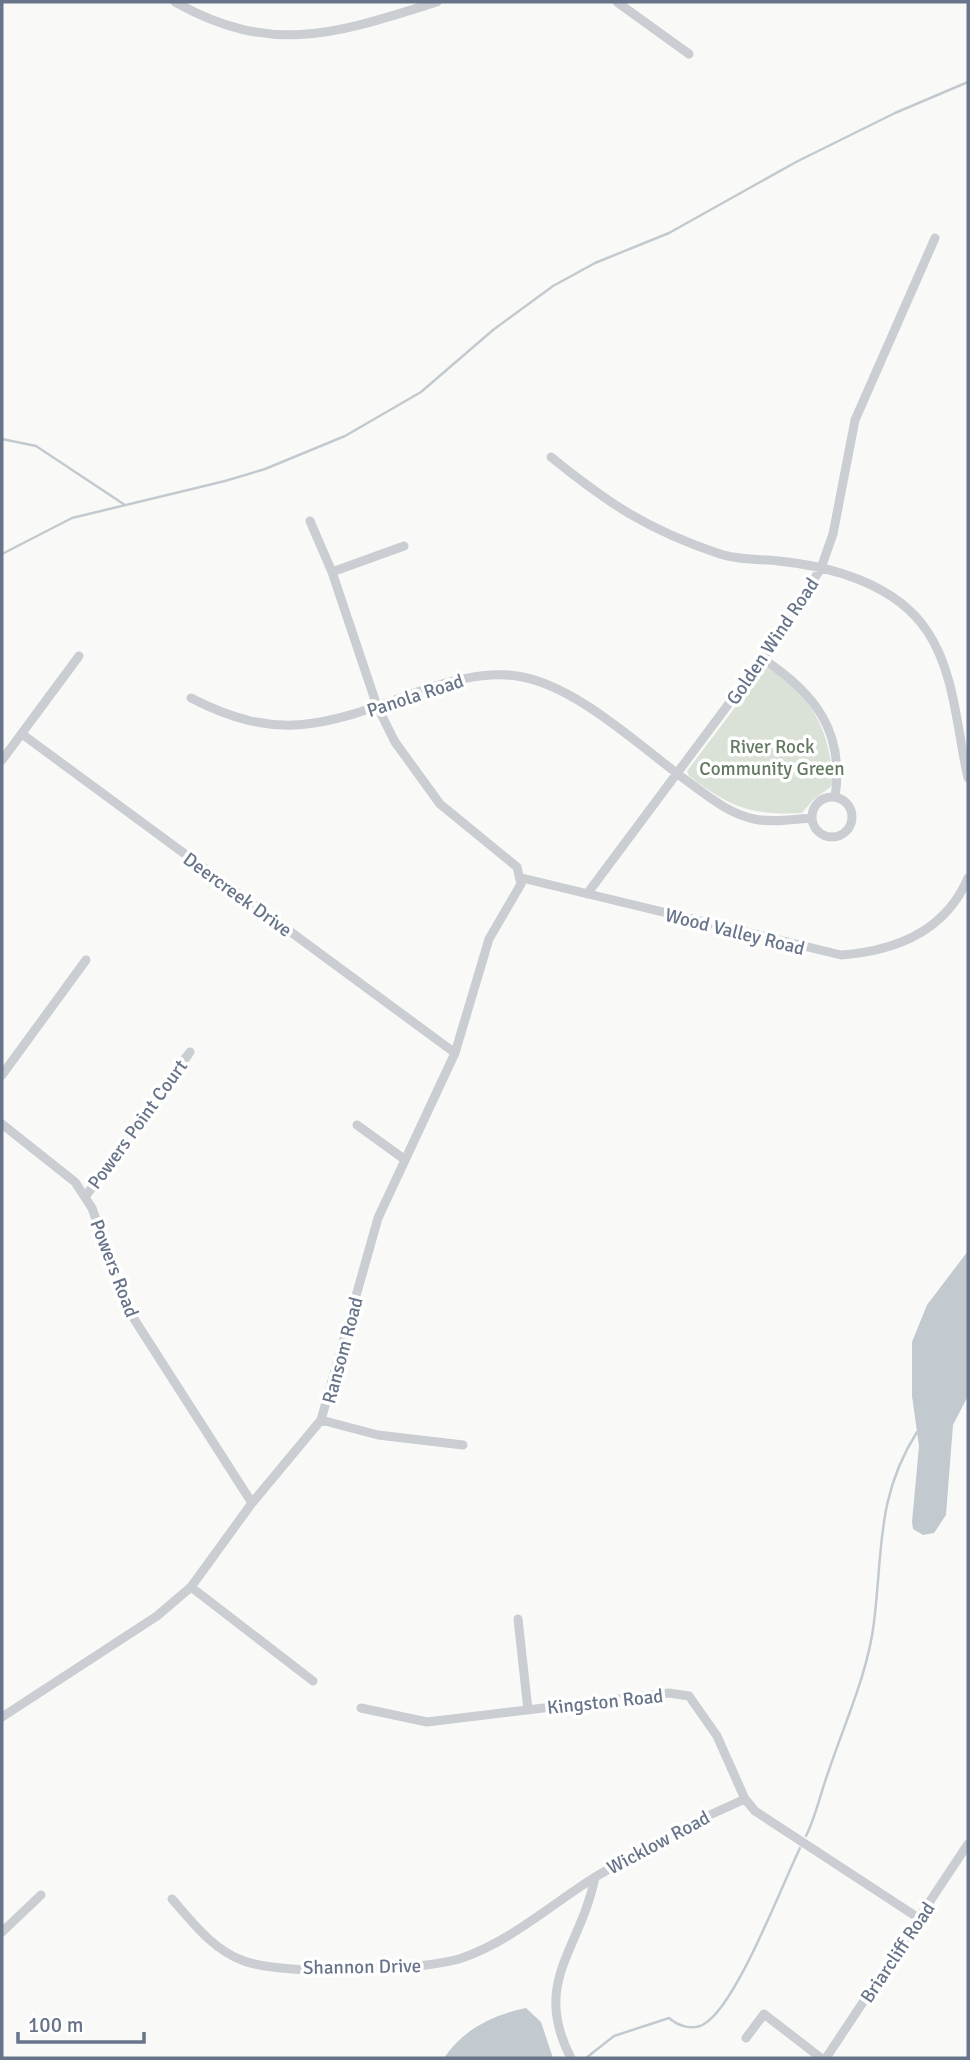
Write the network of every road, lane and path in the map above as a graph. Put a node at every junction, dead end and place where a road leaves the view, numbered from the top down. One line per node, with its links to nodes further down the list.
1 (175, 2): 2 (street)
2 (437, 2)
3 (617, 2): 4 (street)
4 (689, 54)
5 (935, 238): 9 (street, Golden Wind Road)
6 (551, 457): 9 (street)
7 (310, 521): 10 (street, Wood Valley Road)
8 (404, 546): 10 (street)
9 (821, 568): 12 (street, Golden Wind Road); 18 (street)
10 (332, 572): 14 (street, Wood Valley Road)
11 (79, 656): 15 (street)
12 (762, 659): 17 (street, Golden Wind Road); 19 (street)
13 (191, 698): 14 (street, Panola Road)
14 (377, 706): 17 (street, Panola Road); 21 (street, Wood Valley Road)
15 (22, 734): 16 (street); 26 (street, Deercreek Drive)
16 (2, 760)
17 (677, 774): 20 (street, Panola Road); 23 (street, Golden Wind Road)
18 (968, 778)
19 (835, 797): 20 (street); 20 (street)
20 (812, 818)
21 (521, 875): 23 (street, Wood Valley Road); 26 (street, Ransom Road)
22 (968, 878): 23 (street, Wood Valley Road)
23 (587, 894)
24 (86, 960): 27 (street)
25 (190, 1052): 31 (street, Powers Point Court)
26 (455, 1053): 30 (street, Ransom Road)
27 (2, 1074)
28 (2, 1124): 31 (street, Powers Road)
29 (356, 1125): 30 (street)
30 (404, 1159): 32 (street, Ransom Road)
31 (85, 1197): 34 (street, Powers Road)
32 (321, 1420): 33 (street); 34 (street, Ransom Road)
33 (463, 1445)
34 (252, 1503): 35 (street, Ransom Road)
35 (191, 1587): 37 (street); 40 (street, Ransom Road)
36 (518, 1619): 39 (street)
37 (313, 1681)
38 (361, 1708): 39 (street, Kingston Road)
39 (528, 1710): 41 (street, Kingston Road)
40 (2, 1717)
41 (744, 1798): 43 (street, Wicklow Road); 46 (street, Kingston Road)
42 (968, 1844): 46 (street, Briarcliff Road)
43 (595, 1877): 45 (street, Shannon Drive); 49 (street, Wicklow Road)
44 (41, 1895): 47 (street)
45 (172, 1899)
46 (920, 1919): 50 (street, Briarcliff Road)
47 (2, 1932)
48 (746, 2038): 50 (street)
49 (571, 2058)
50 (823, 2058)

